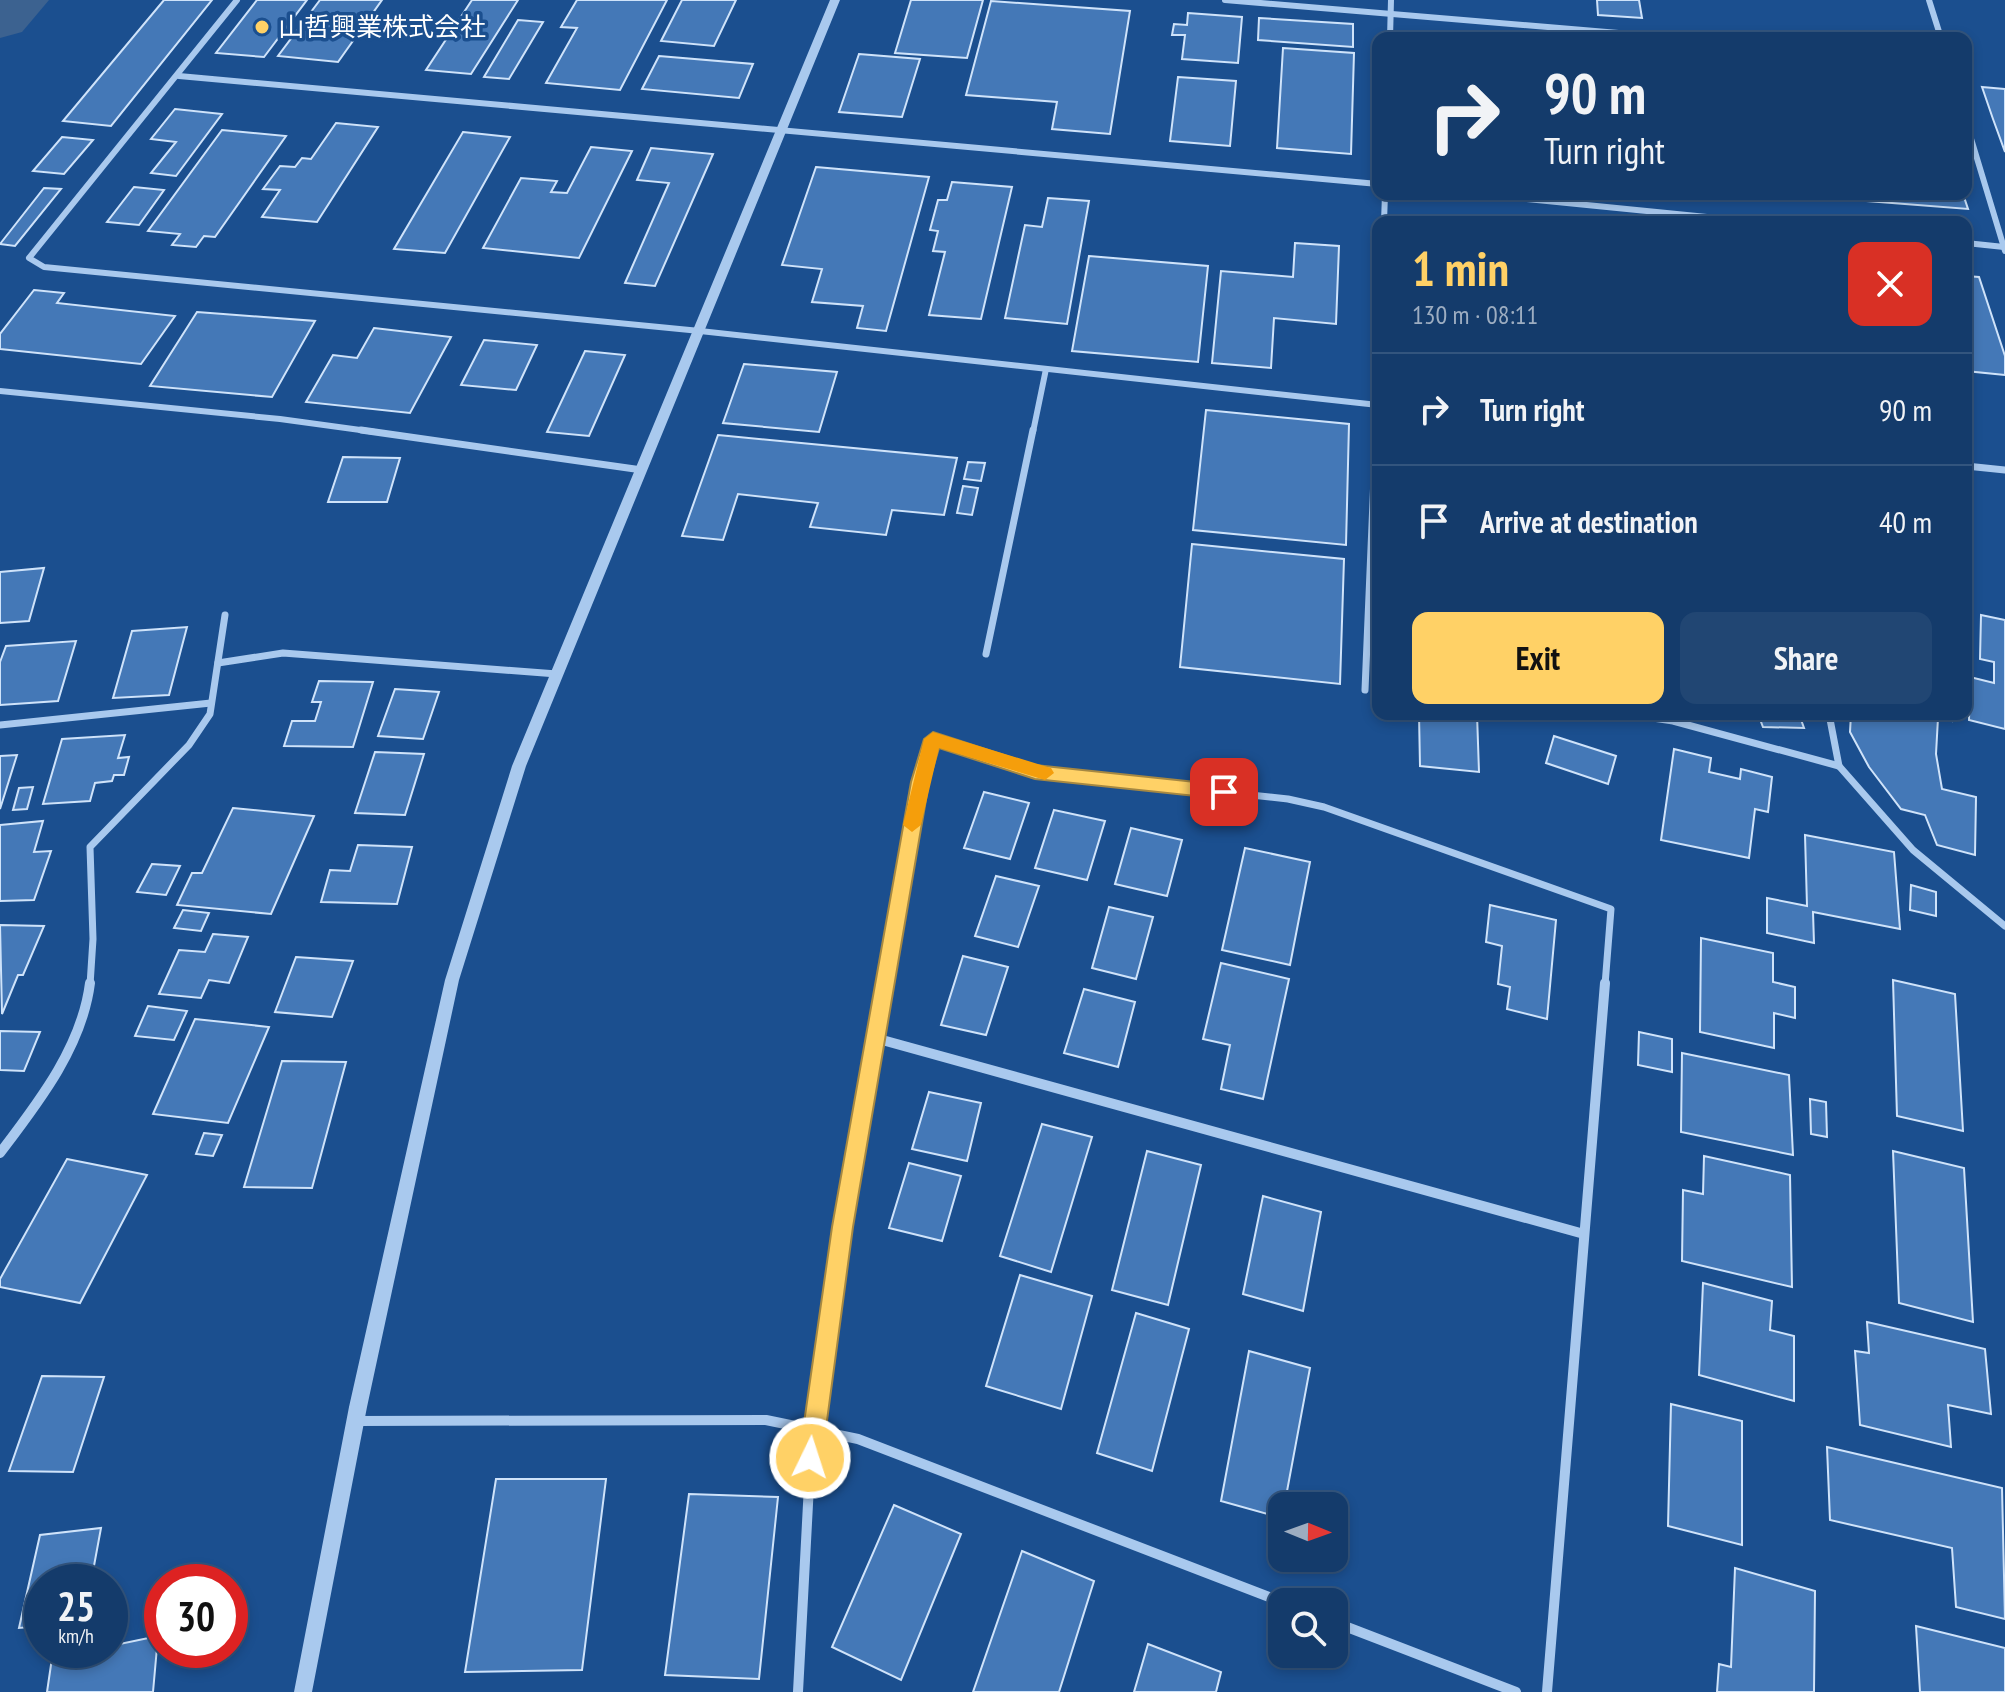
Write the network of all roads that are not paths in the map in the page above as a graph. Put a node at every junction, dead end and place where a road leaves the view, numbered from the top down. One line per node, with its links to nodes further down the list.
1 (237, 0): 10 (street)
2 (835, 0): 11 (street)
3 (1225, 0): 6 (street)
4 (1391, 0): 6 (street)
5 (1929, 0): 9 (street)
6 (1390, 13): 7 (street); 8 (street)
7 (1390, 32)
8 (1609, 32)
9 (1939, 32)
10 (179, 76): 11 (street); 18 (street)
11 (780, 133): 13 (street); 18 (street)
12 (1972, 142): 17 (street)
13 (1372, 183)
14 (1536, 200): 15 (street)
15 (1697, 216)
16 (1972, 244): 17 (street)
17 (2004, 249)
18 (700, 331): 19 (street); 23 (street)
19 (1046, 369): 21 (street); 27 (street)
20 (0, 391): 23 (street)
21 (1372, 404)
22 (1972, 467): 24 (street)
23 (642, 470): 29 (street)
24 (2005, 470)
25 (1372, 537): 30 (street)
26 (225, 615): 28 (street)
27 (986, 654)
28 (218, 663): 29 (street); 31 (street)
29 (557, 674): 40 (street)
30 (1365, 690)
31 (211, 703): 34 (street); 38 (street)
32 (1666, 720): 35 (street)
33 (1830, 720): 35 (street)
34 (0, 725)
35 (1839, 766): 36 (street)
36 (2005, 926)
37 (875, 1038): 39 (street); 39 (street); 41 (street)
38 (0, 1153)
39 (1584, 1234): 47 (street)
40 (356, 1421): 41 (street); 44 (street)
41 (812, 1429): 42 (street); 45 (street)
42 (1268, 1597)
43 (1348, 1627): 46 (street)
44 (303, 1692)
45 (798, 1692)
46 (1516, 1692)
47 (1547, 1692)

